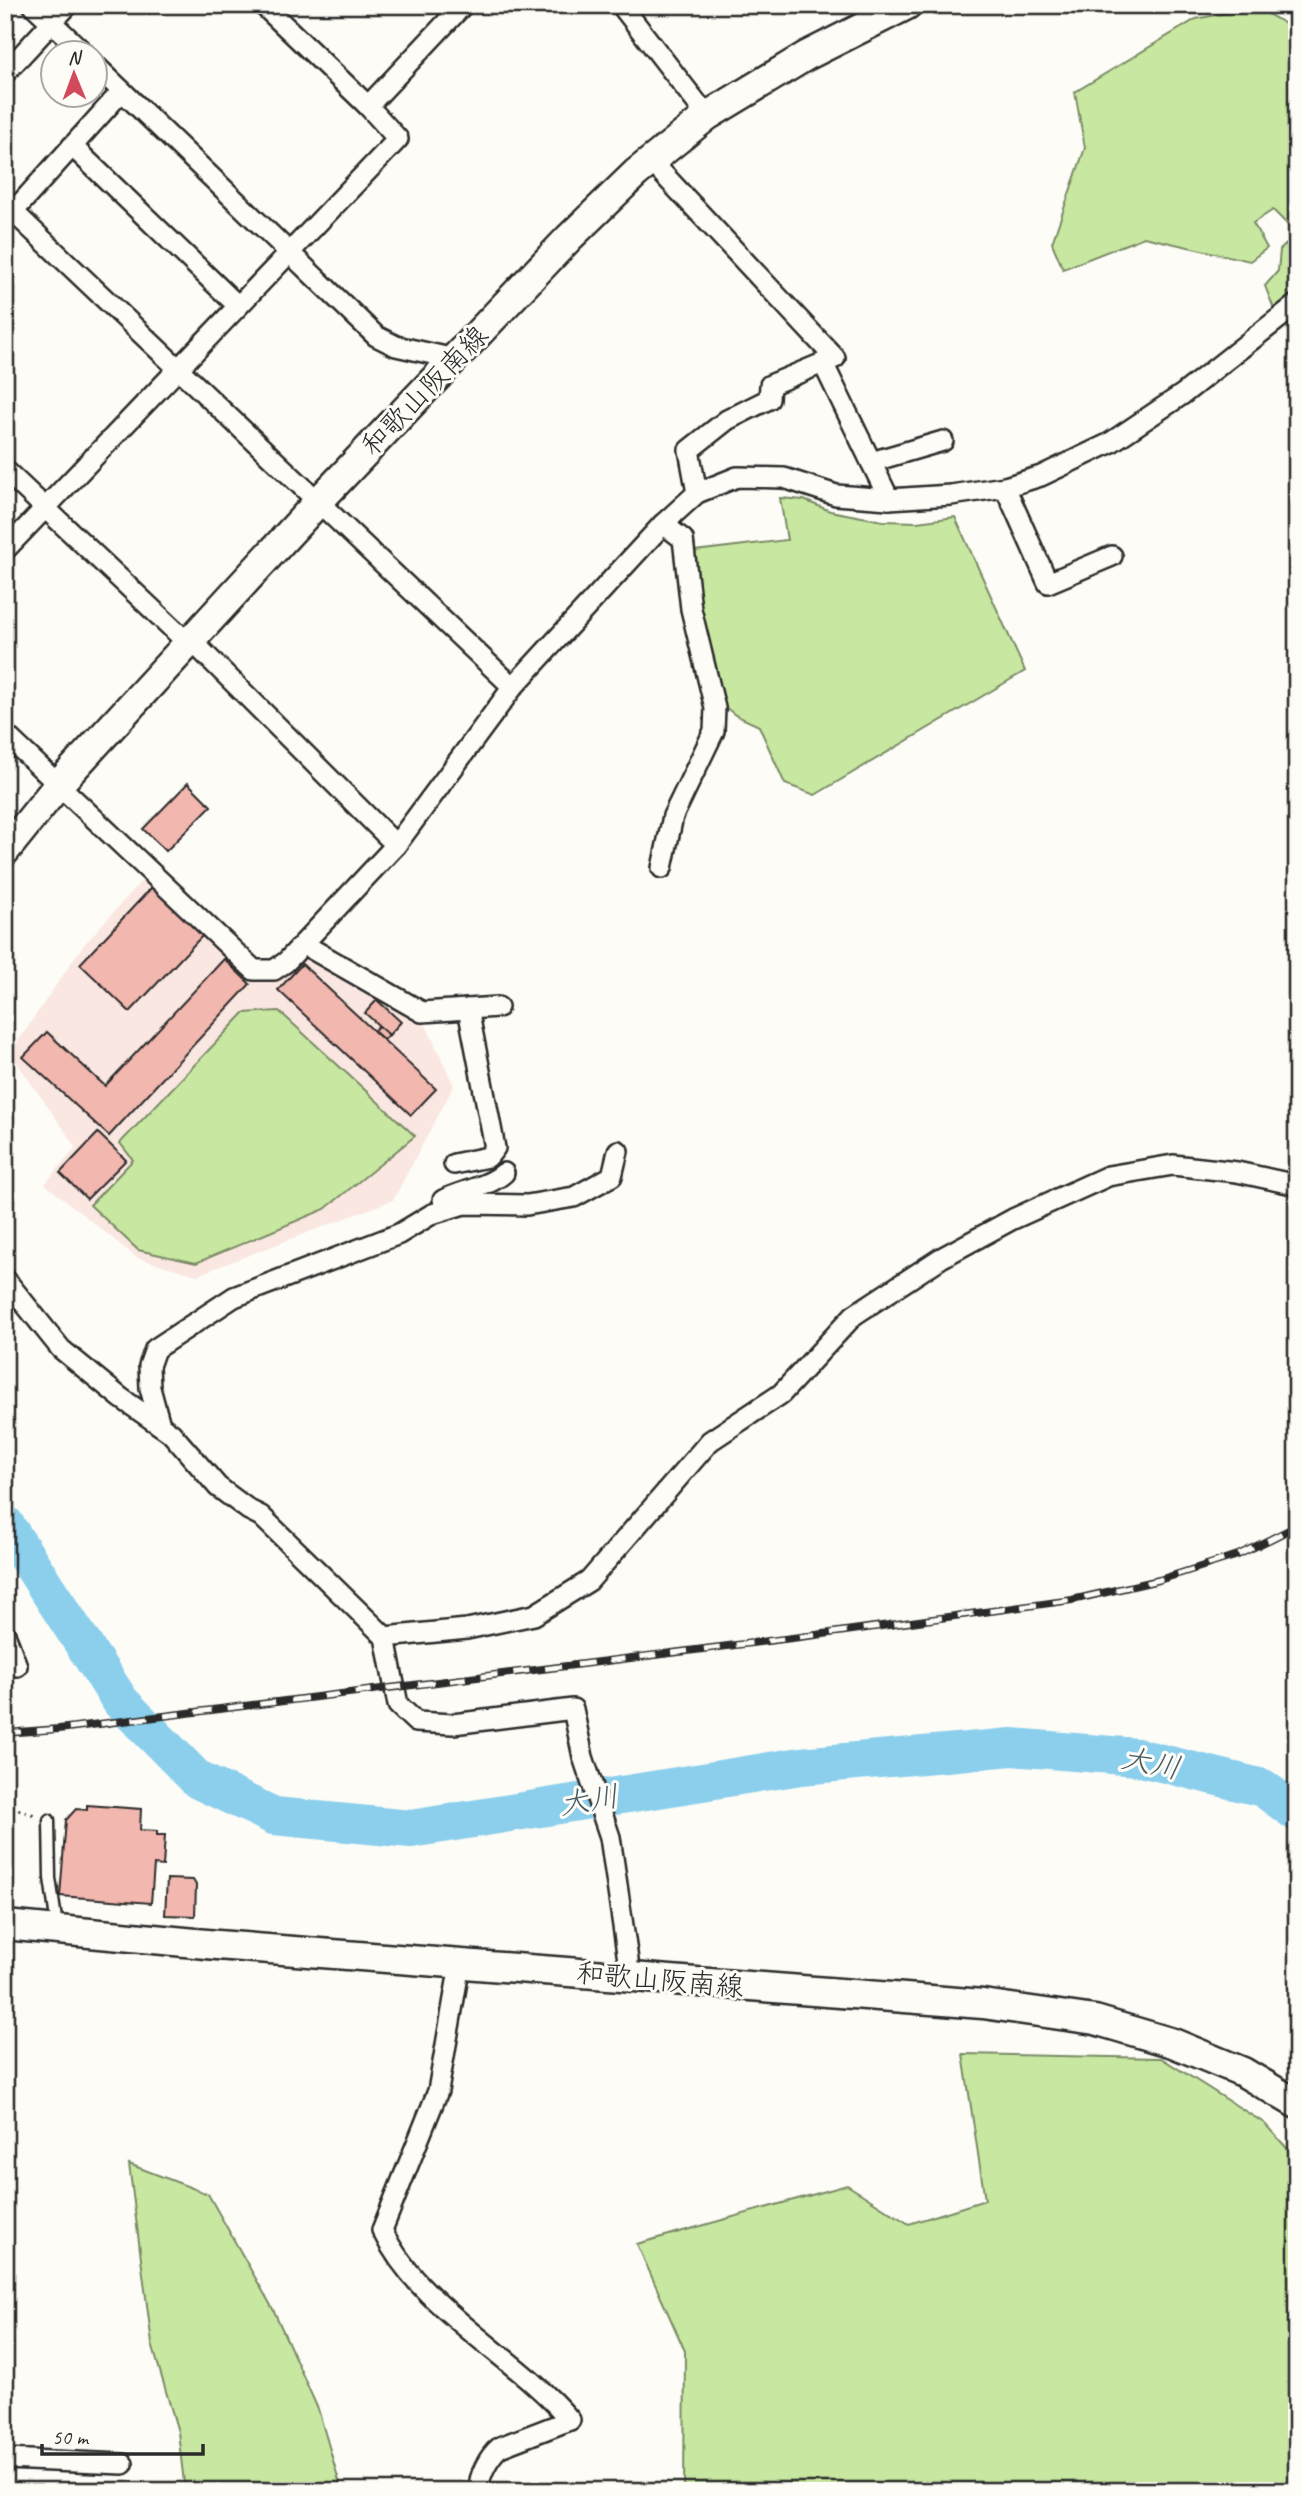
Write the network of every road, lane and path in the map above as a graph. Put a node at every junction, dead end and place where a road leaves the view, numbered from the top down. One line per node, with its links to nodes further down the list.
1 (33, 5): 7 (street)
2 (68, 5): 7 (street)
3 (263, 5): 12 (street)
4 (463, 5): 12 (street)
5 (621, 5): 13 (street)
6 (907, 5): 13 (main road, 和歌山阪南線)
7 (52, 23): 8 (street); 9 (street)
8 (68, 38)
9 (5, 73)
10 (108, 78): 11 (street)
11 (122, 91): 14 (street); 17 (street)
12 (368, 106): 17 (street)
13 (706, 116): 15 (main road, 和歌山阪南線)
14 (72, 146): 16 (street); 19 (street)
15 (651, 161): 20 (main road, 和歌山阪南線); 21 (street)
16 (9, 208): 22 (street)
17 (290, 252): 19 (street); 20 (street)
18 (1297, 304): 26 (street)
19 (238, 306): 22 (street)
20 (455, 359): 29 (main road, 和歌山阪南線)
21 (823, 363): 24 (street); 27 (street)
22 (177, 368): 29 (street); 30 (street)
23 (943, 441): 24 (street)
24 (871, 462): 28 (street)
25 (5, 470): 30 (street)
26 (1005, 487): 28 (street); 33 (street)
27 (697, 494): 28 (street); 31 (street)
28 (889, 499)
29 (318, 502): 34 (main road, 和歌山阪南線); 35 (street)
30 (46, 508): 32 (street); 34 (street)
31 (663, 524): 35 (street); 40 (street)
32 (5, 550)
33 (1112, 556)
34 (190, 642): 37 (main road, 和歌山阪南線); 38 (street)
35 (513, 687): 38 (street)
36 (5, 734): 37 (street)
37 (59, 784): 39 (main road, 和歌山阪南線); 41 (street)
38 (396, 845): 41 (street)
39 (5, 851)
40 (662, 868)
41 (303, 944): 43 (street)
42 (498, 1007): 43 (street)
43 (468, 1009): 45 (street)
44 (618, 1151): 48 (street)
45 (454, 1164)
46 (505, 1173): 48 (street)
47 (1297, 1185): 52 (street)
48 (407, 1229): 50 (street)
49 (5, 1279): 50 (street)
50 (160, 1425): 52 (street)
51 (5, 1634): 53 (street)
52 (385, 1637): 59 (street)
53 (17, 1666)
54 (5, 1805): 55 (path)
55 (49, 1820): 57 (lane)
56 (5, 1925): 57 (main road, 和歌山阪南線)
57 (58, 1930): 58 (main road, 和歌山阪南線)
58 (460, 1964): 59 (main road, 和歌山阪南線); 63 (street)
59 (627, 1977): 60 (main road, 和歌山阪南線)
60 (1297, 2104)
61 (5, 2459): 62 (street)
62 (123, 2464)
63 (479, 2491)

